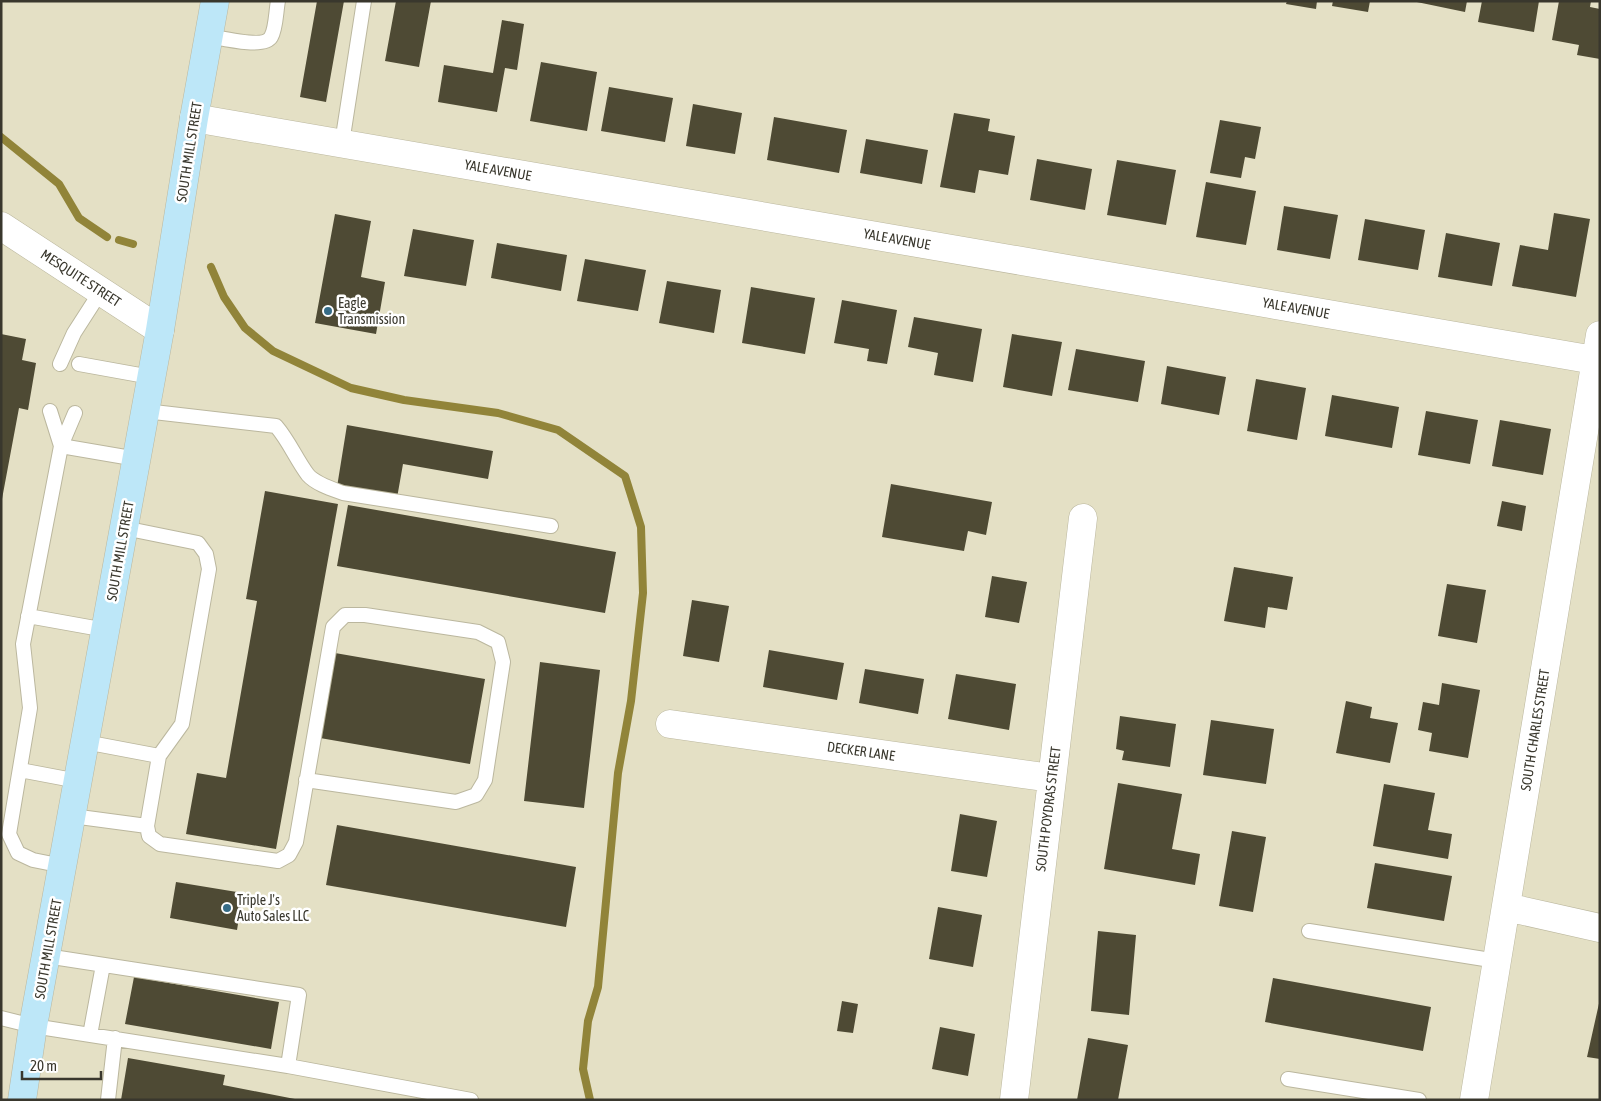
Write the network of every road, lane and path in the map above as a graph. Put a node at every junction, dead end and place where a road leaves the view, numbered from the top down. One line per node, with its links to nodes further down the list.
1 (215, 1): 4 (main road, SOUTH MILL STREET)
2 (278, 1): 4 (lane)
3 (364, 1): 6 (lane)
4 (209, 36): 5 (main road, SOUTH MILL STREET)
5 (194, 118): 6 (street, YALE AVENUE); 9 (main road, SOUTH MILL STREET)
6 (342, 143): 11 (street, YALE AVENUE)
7 (1, 226): 8 (street, MESQUITE STREET)
8 (101, 291): 9 (street, MESQUITE STREET); 10 (lane)
9 (160, 330): 13 (main road, SOUTH MILL STREET)
10 (74, 333): 12 (lane); 13 (lane)
11 (1598, 352): 34 (street, SOUTH CHARLES STREET)
12 (60, 364)
13 (152, 376): 15 (main road, SOUTH MILL STREET)
14 (50, 411): 17 (lane)
15 (146, 411): 18 (main road, SOUTH MILL STREET); 20 (lane)
16 (75, 414): 17 (lane)
17 (61, 446): 18 (lane); 22 (lane)
18 (136, 459): 21 (main road, SOUTH MILL STREET)
19 (1083, 518): 28 (street, SOUTH POYDRAS STREET)
20 (551, 526)
21 (124, 528): 23 (main road, SOUTH MILL STREET); 26 (lane)
22 (28, 616): 23 (lane); 27 (lane)
23 (106, 630): 25 (main road, SOUTH MILL STREET)
24 (670, 724): 28 (street, DECKER LANE)
25 (85, 742): 26 (lane); 30 (main road, SOUTH MILL STREET)
26 (159, 756): 32 (lane)
27 (20, 770): 30 (lane); 33 (lane)
28 (1052, 778): 49 (street, SOUTH POYDRAS STREET)
29 (306, 780): 29 (lane); 32 (lane)
30 (78, 781): 31 (main road, SOUTH MILL STREET)
31 (72, 816): 32 (lane); 33 (main road, SOUTH MILL STREET)
32 (147, 826)
33 (63, 866): 37 (main road, SOUTH MILL STREET)
34 (1506, 907): 35 (street); 38 (street, SOUTH CHARLES STREET)
35 (1600, 928)
36 (1309, 931): 38 (lane)
37 (46, 956): 39 (lane); 41 (main road, SOUTH MILL STREET)
38 (1497, 961): 51 (street, SOUTH CHARLES STREET)
39 (103, 965): 42 (lane); 44 (lane)
40 (1, 1018): 41 (lane)
41 (34, 1026): 42 (lane); 46 (main road, SOUTH MILL STREET)
42 (90, 1035): 43 (lane)
43 (115, 1038): 44 (lane); 47 (lane)
44 (288, 1066): 48 (lane)
45 (1288, 1079): 50 (lane)
46 (22, 1100)
47 (108, 1100)
48 (471, 1100)
49 (1014, 1100)
50 (1419, 1100)
51 (1474, 1100)

